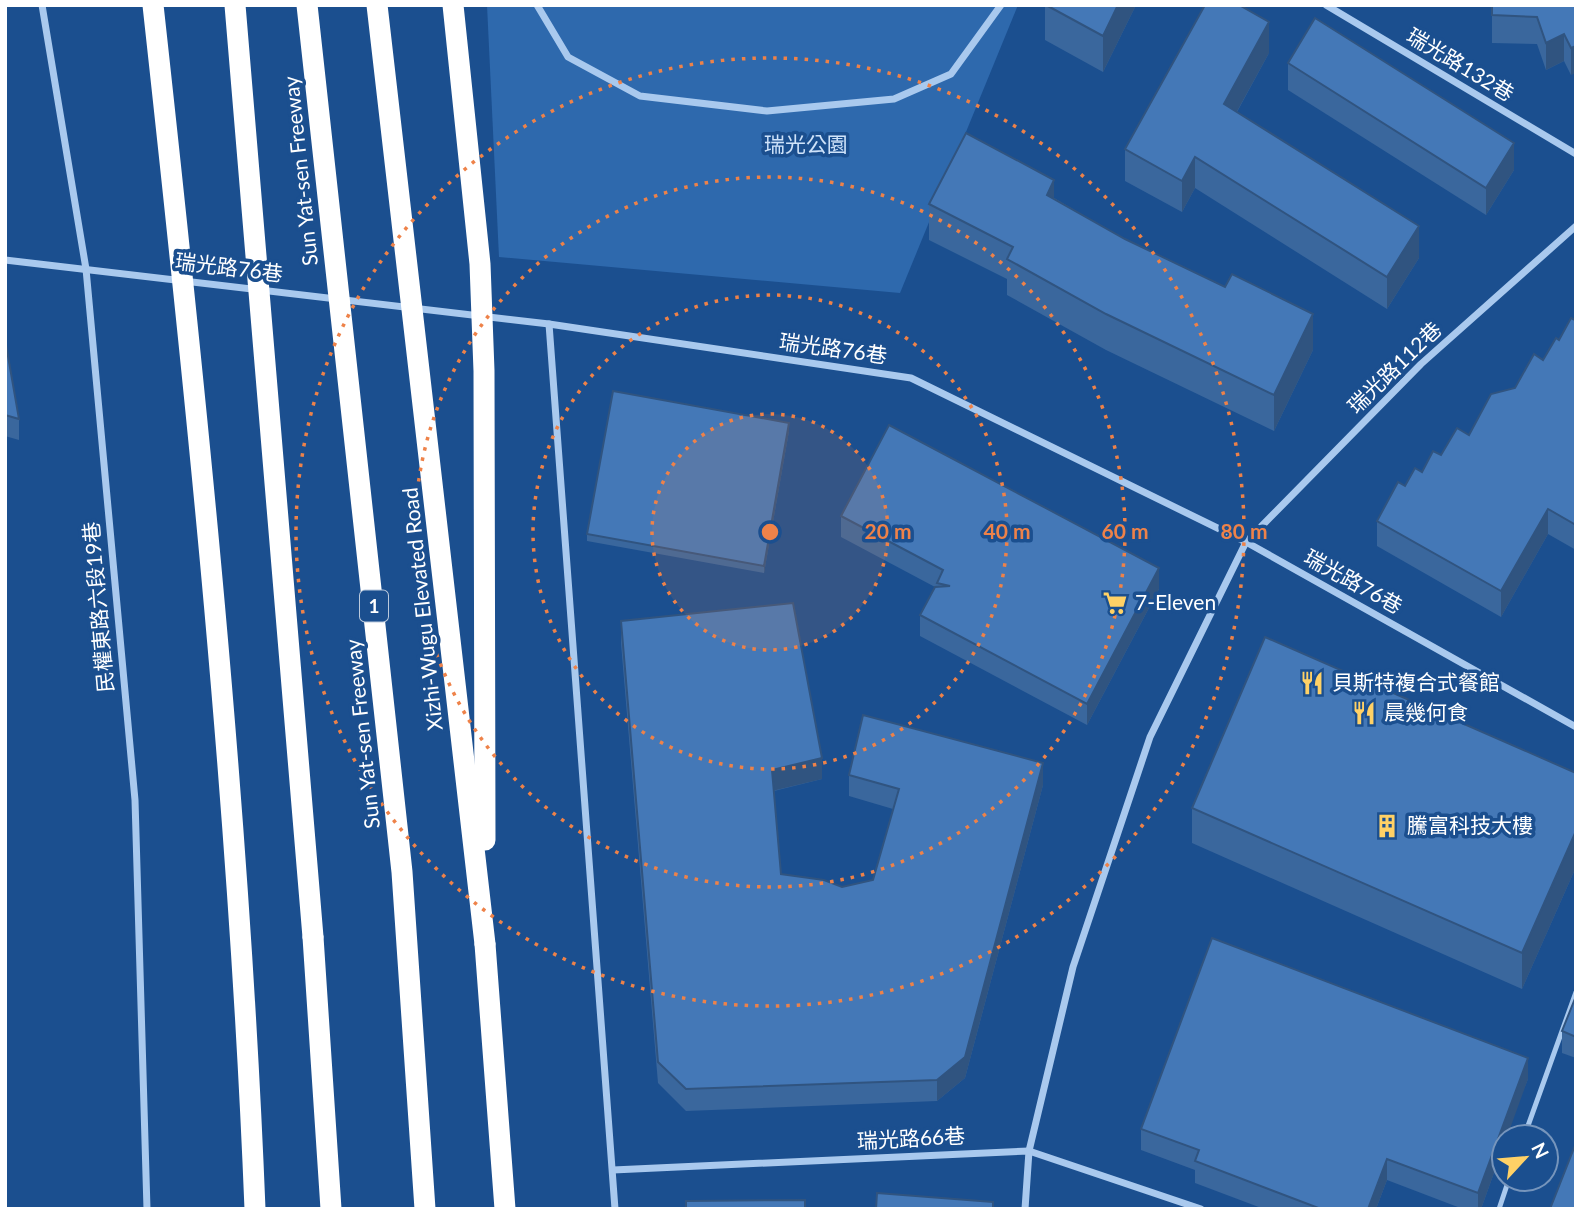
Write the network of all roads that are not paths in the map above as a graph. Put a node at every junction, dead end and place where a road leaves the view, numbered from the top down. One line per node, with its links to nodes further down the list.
1 (42, 5): 13 (street, 民權東路六段19巷)
2 (153, 5): 23 (highway, bridge)
3 (235, 5): 24 (highway, bridge)
4 (307, 5): 25 (highway, Sun Yat-sen Freeway / 1, bridge)
5 (377, 5): 17 (highway, Xizhi-Wugu Elevated Road, bridge)
6 (453, 5): 17 (highway, bridge)
7 (537, 5): 8 (street)
8 (1001, 5)
9 (1326, 5): 10 (street, 瑞光路132巷)
10 (1576, 154)
11 (1576, 226): 15 (street, 瑞光路112巷)
12 (5, 260): 13 (street, 瑞光路76巷)
13 (86, 269): 14 (street, 瑞光路76巷); 22 (street, 民權東路六段19巷)
14 (549, 324): 15 (street, 瑞光路76巷); 21 (street)
15 (1246, 542): 16 (street, 瑞光路76巷); 20 (street, 瑞光路112巷)
16 (1576, 727)
17 (485, 944): 26 (highway, Xizhi-Wugu Elevated Road)
18 (1576, 992): 19 (lane)
19 (1529, 1123)
20 (1030, 1151): 21 (street, 瑞光路66巷); 28 (street, 瑞光路112巷); 29 (street, 瑞光路66巷)
21 (613, 1170): 27 (street)
22 (148, 1209)
23 (255, 1209)
24 (331, 1209)
25 (425, 1209)
26 (505, 1209)
27 (615, 1209)
28 (1025, 1209)
29 (1200, 1209)

